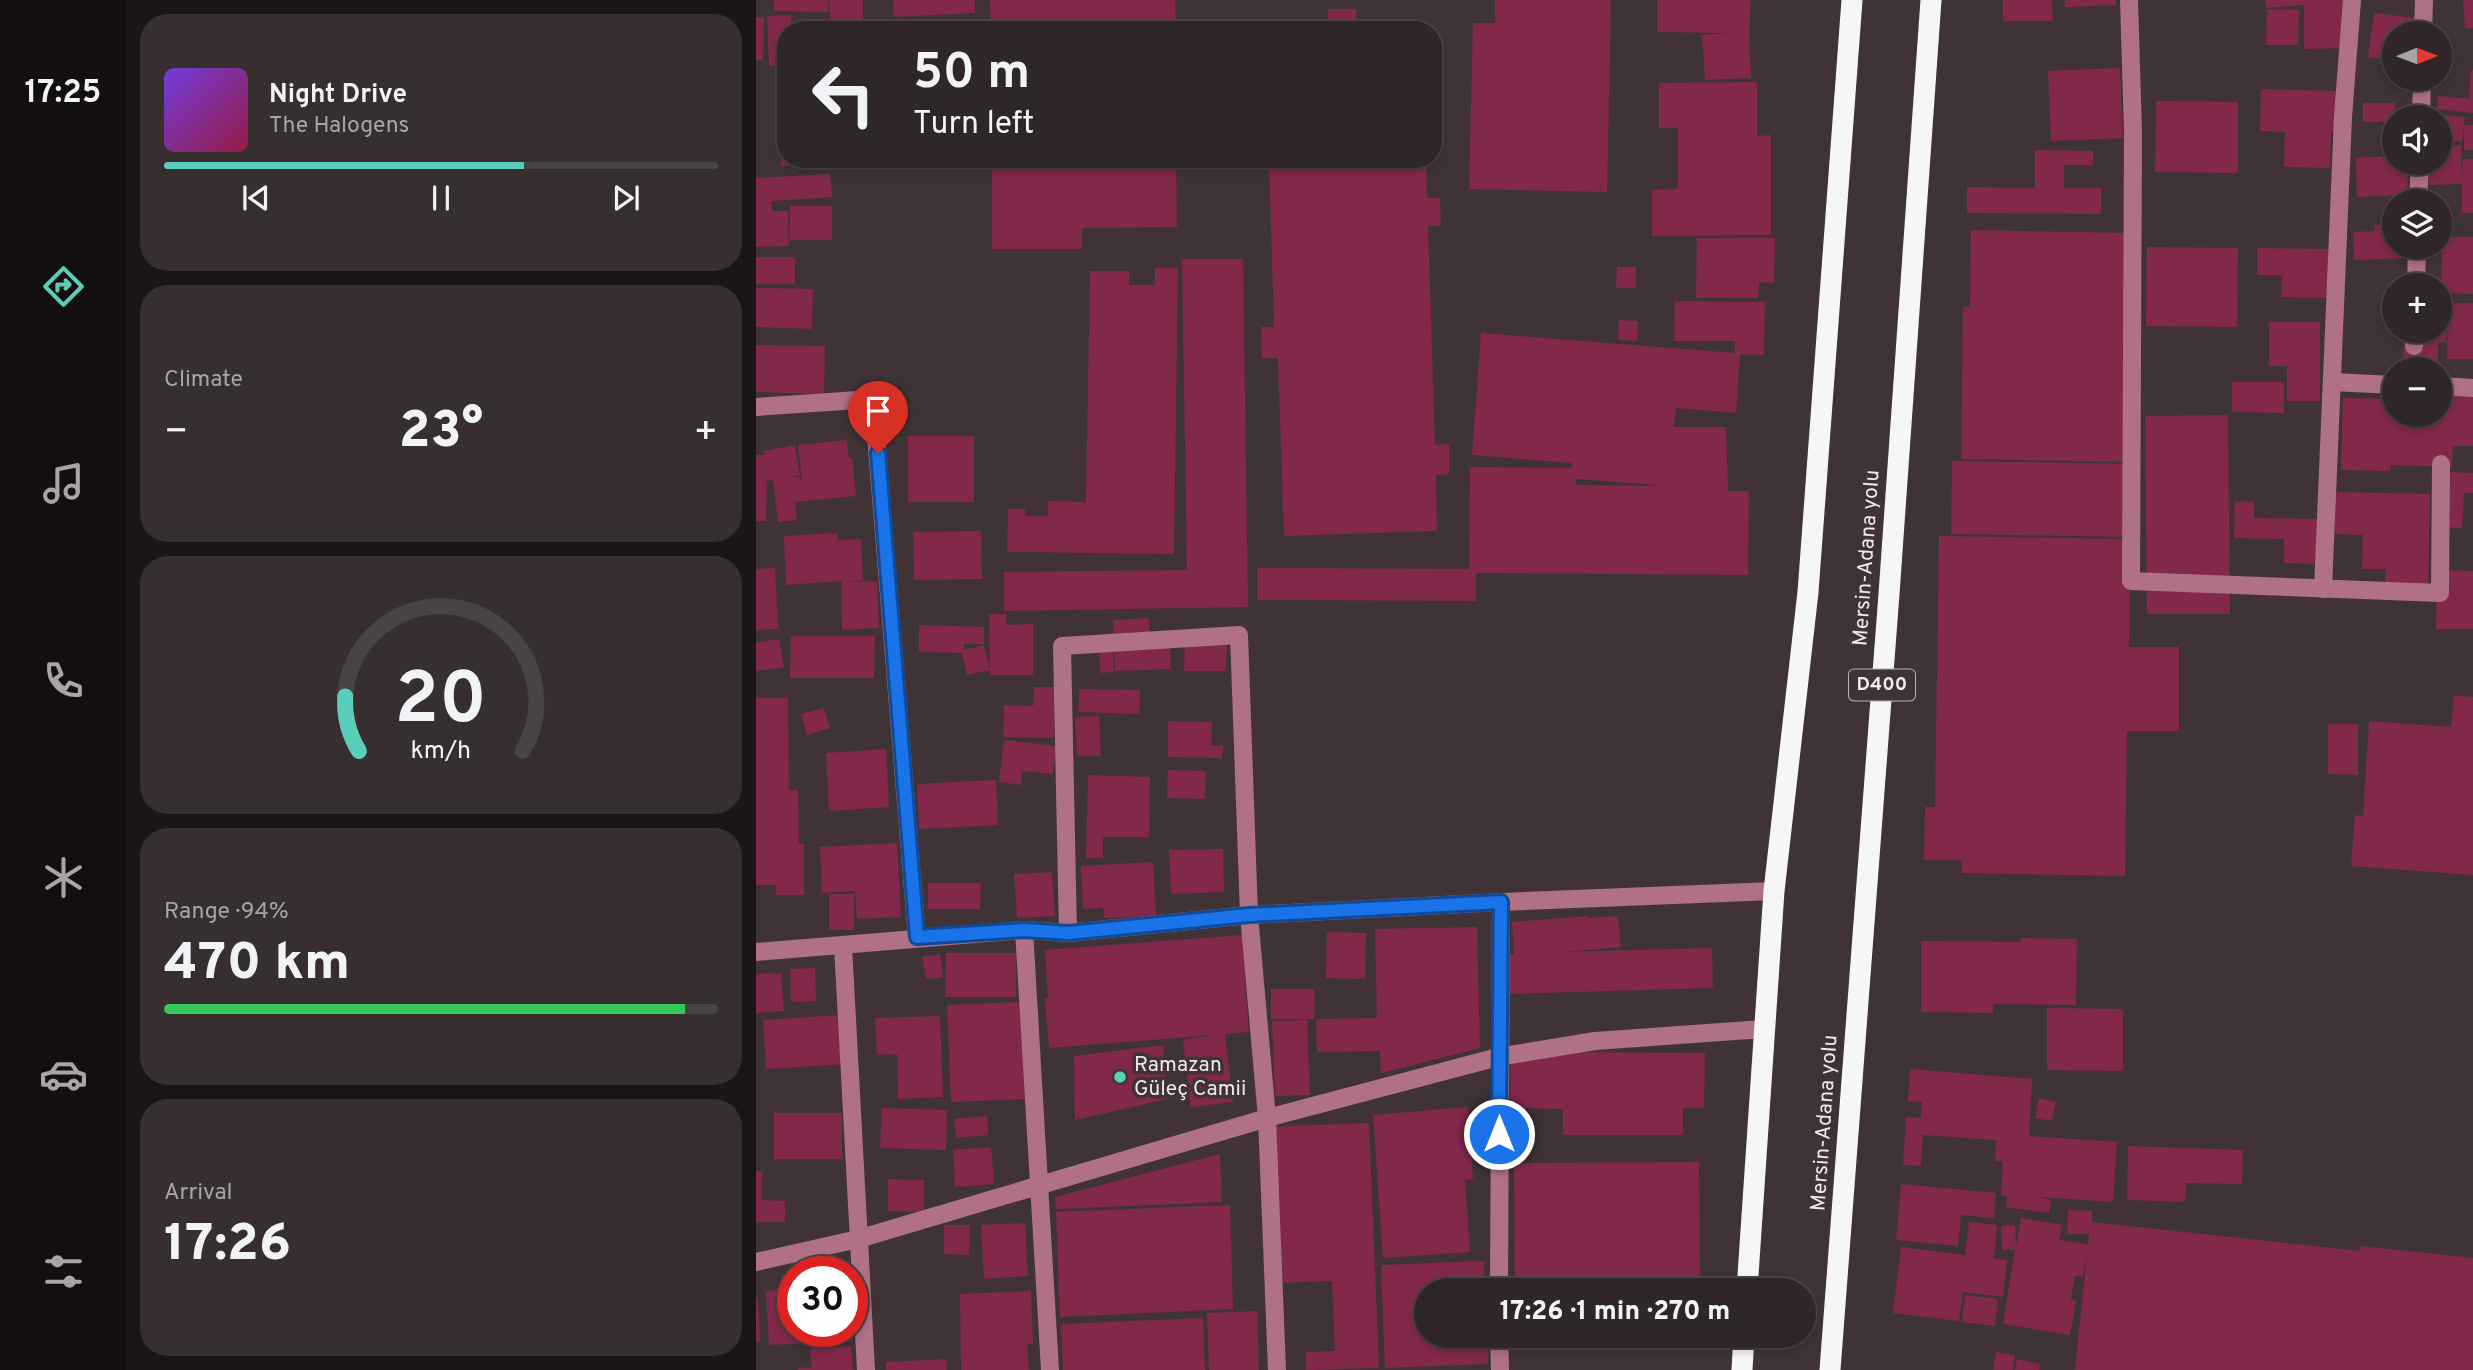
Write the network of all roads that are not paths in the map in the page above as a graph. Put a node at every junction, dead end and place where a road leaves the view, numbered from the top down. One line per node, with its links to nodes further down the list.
1 (1852, 0): 14 (highway)
2 (1931, 0): 37 (highway, Mersin-Adana yolu / D400)
3 (2129, 0): 13 (street)
4 (2352, 0): 7 (street)
5 (2424, 0): 6 (street)
6 (2423, 21)
7 (2332, 382): 8 (street); 13 (street)
8 (2382, 384)
9 (2452, 387): 10 (street)
10 (2473, 388)
11 (756, 407): 19 (street)
12 (2441, 464): 13 (street)
13 (2323, 589)
14 (1774, 891): 15 (street); 22 (highway)
15 (1501, 902): 16 (street); 23 (street)
16 (1249, 915): 18 (street); 18 (street); 24 (street)
17 (1024, 930): 18 (street); 19 (street); 25 (street)
18 (1068, 933)
19 (917, 937): 20 (street)
20 (843, 946): 21 (street); 26 (street)
21 (756, 952)
22 (1763, 1029): 23 (street); 29 (highway)
23 (1498, 1057): 24 (street); 28 (street)
24 (1267, 1118): 25 (street); 34 (street)
25 (1041, 1184): 26 (street); 33 (street)
26 (858, 1239): 27 (street); 32 (street)
27 (756, 1262)
28 (1499, 1278)
29 (1748, 1278)
30 (1499, 1348): 35 (street)
31 (1743, 1348): 36 (highway)
32 (866, 1370)
33 (1050, 1370)
34 (1277, 1370)
35 (1500, 1370)
36 (1742, 1370)
37 (1830, 1370)

